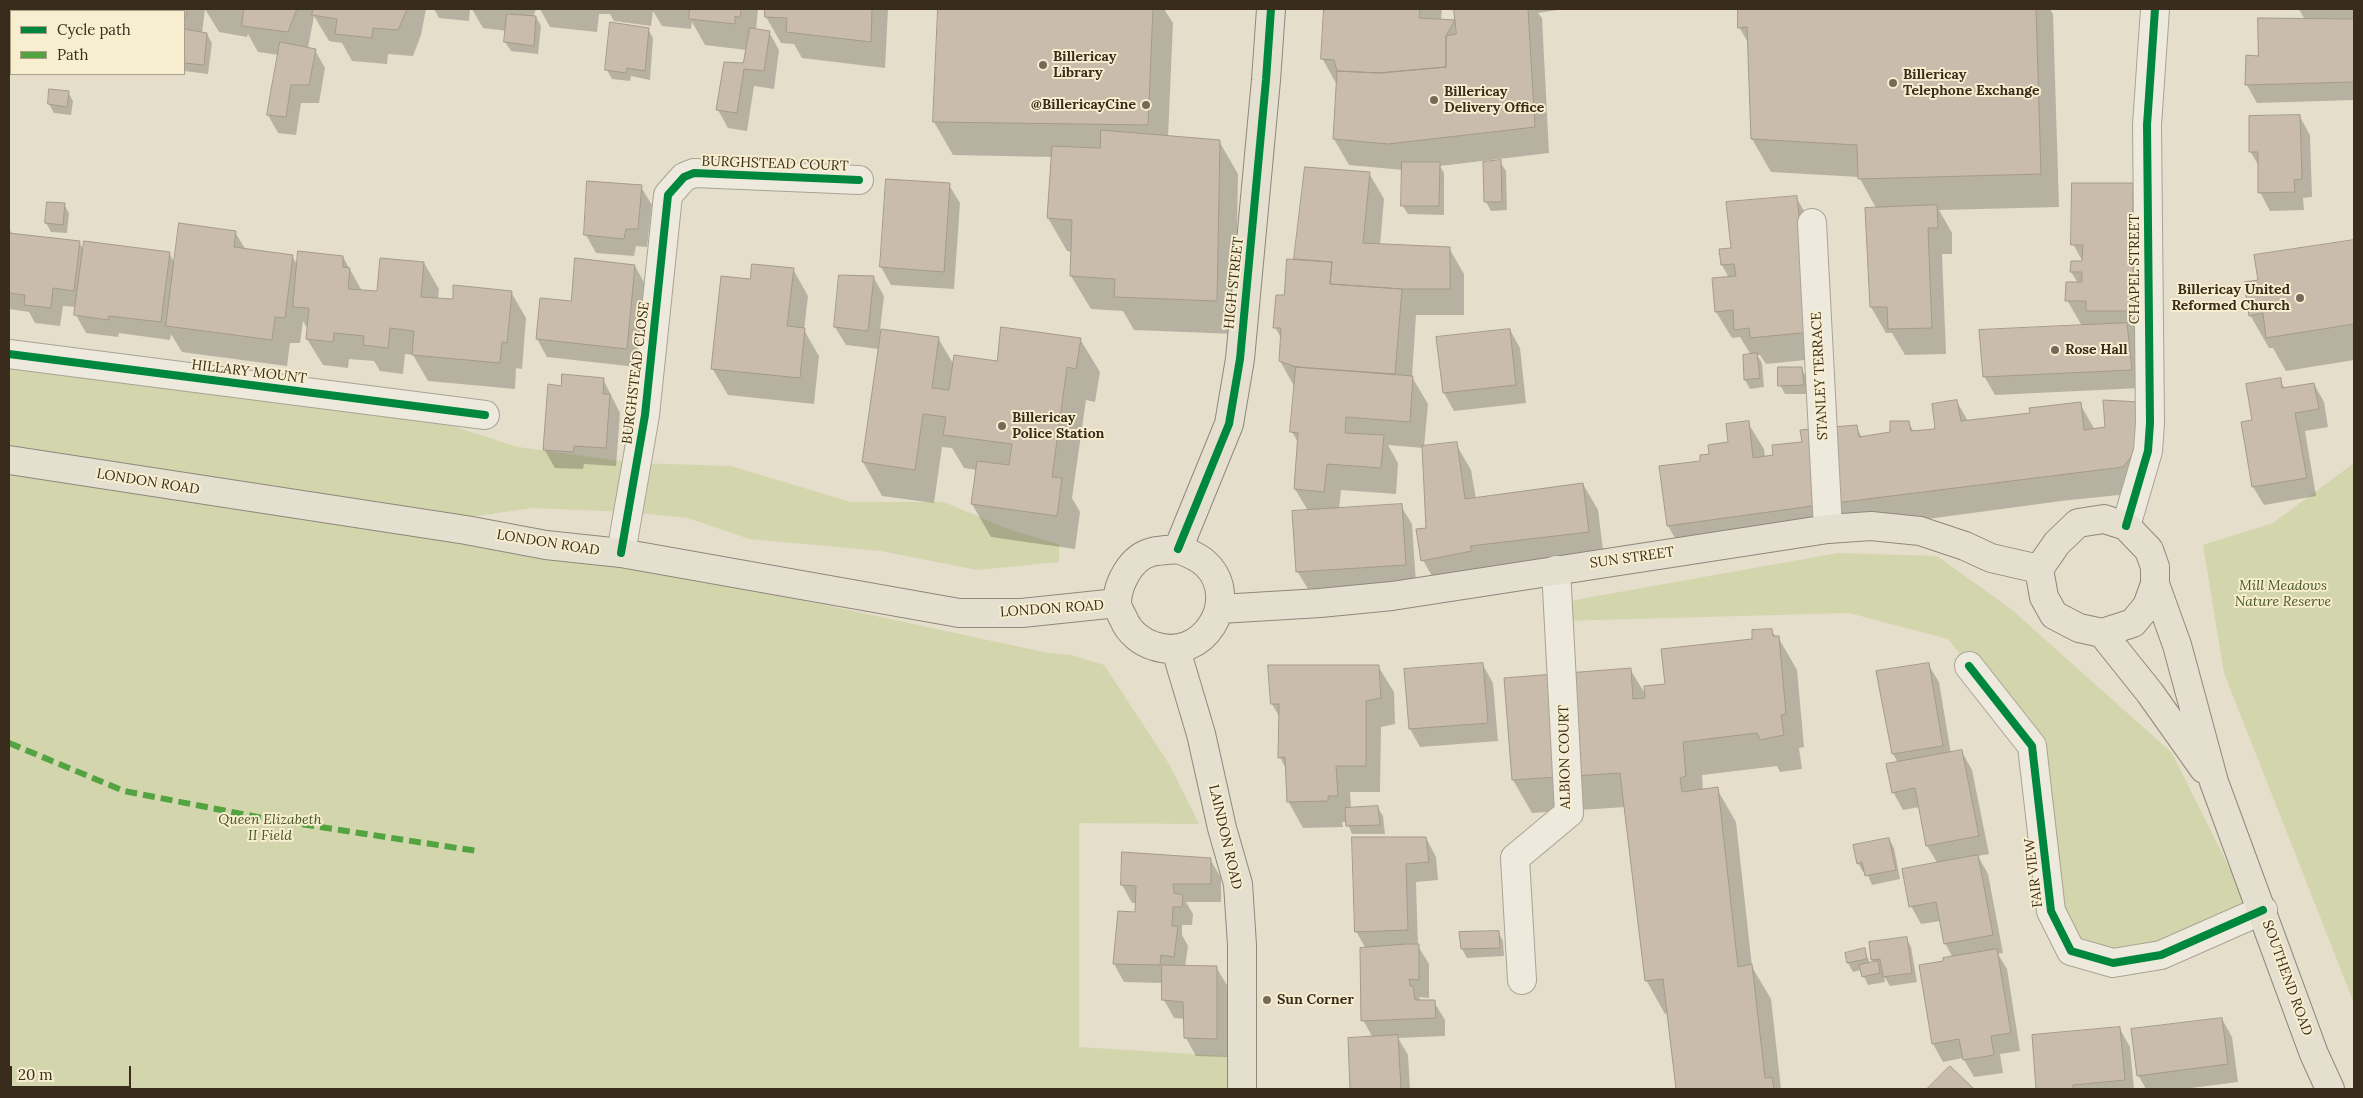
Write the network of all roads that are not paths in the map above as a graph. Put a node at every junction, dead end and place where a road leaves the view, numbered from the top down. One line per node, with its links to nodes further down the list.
1 (1271, 9): 11 (main road, HIGH STREET)
2 (2155, 9): 9 (street, CHAPEL STREET)
3 (859, 180): 4 (street, BURGHSTEAD COURT)
4 (668, 195): 12 (street, BURGHSTEAD CLOSE)
5 (1812, 223): 10 (street, STANLEY TERRACE)
6 (9, 354): 7 (street, HILLARY MOUNT)
7 (485, 415)
8 (9, 460): 12 (main road, LONDON ROAD)
9 (2126, 526): 13 (main road); 15 (main road)
10 (1828, 529): 13 (main road, SUN STREET); 14 (main road, SUN STREET)
11 (1178, 549): 16 (main road); 17 (main road)
12 (621, 554): 16 (main road, LONDON ROAD)
13 (2040, 569): 18 (main road)
14 (1556, 570): 17 (main road, SUN STREET); 23 (street, ALBION COURT)
15 (2155, 584): 18 (main road); 21 (main road, SOUTHEND ROAD)
16 (1117, 603): 19 (main road)
17 (1220, 609): 19 (main road)
18 (2102, 633): 21 (main road, SOUTHEND ROAD)
19 (1176, 650): 24 (main road, LAINDON ROAD)
20 (1969, 666): 22 (street, FAIR VIEW)
21 (2214, 782): 22 (main road, SOUTHEND ROAD)
22 (2263, 910): 25 (main road, SOUTHEND ROAD)
23 (1522, 980)
24 (1242, 1089)
25 (2330, 1089)

